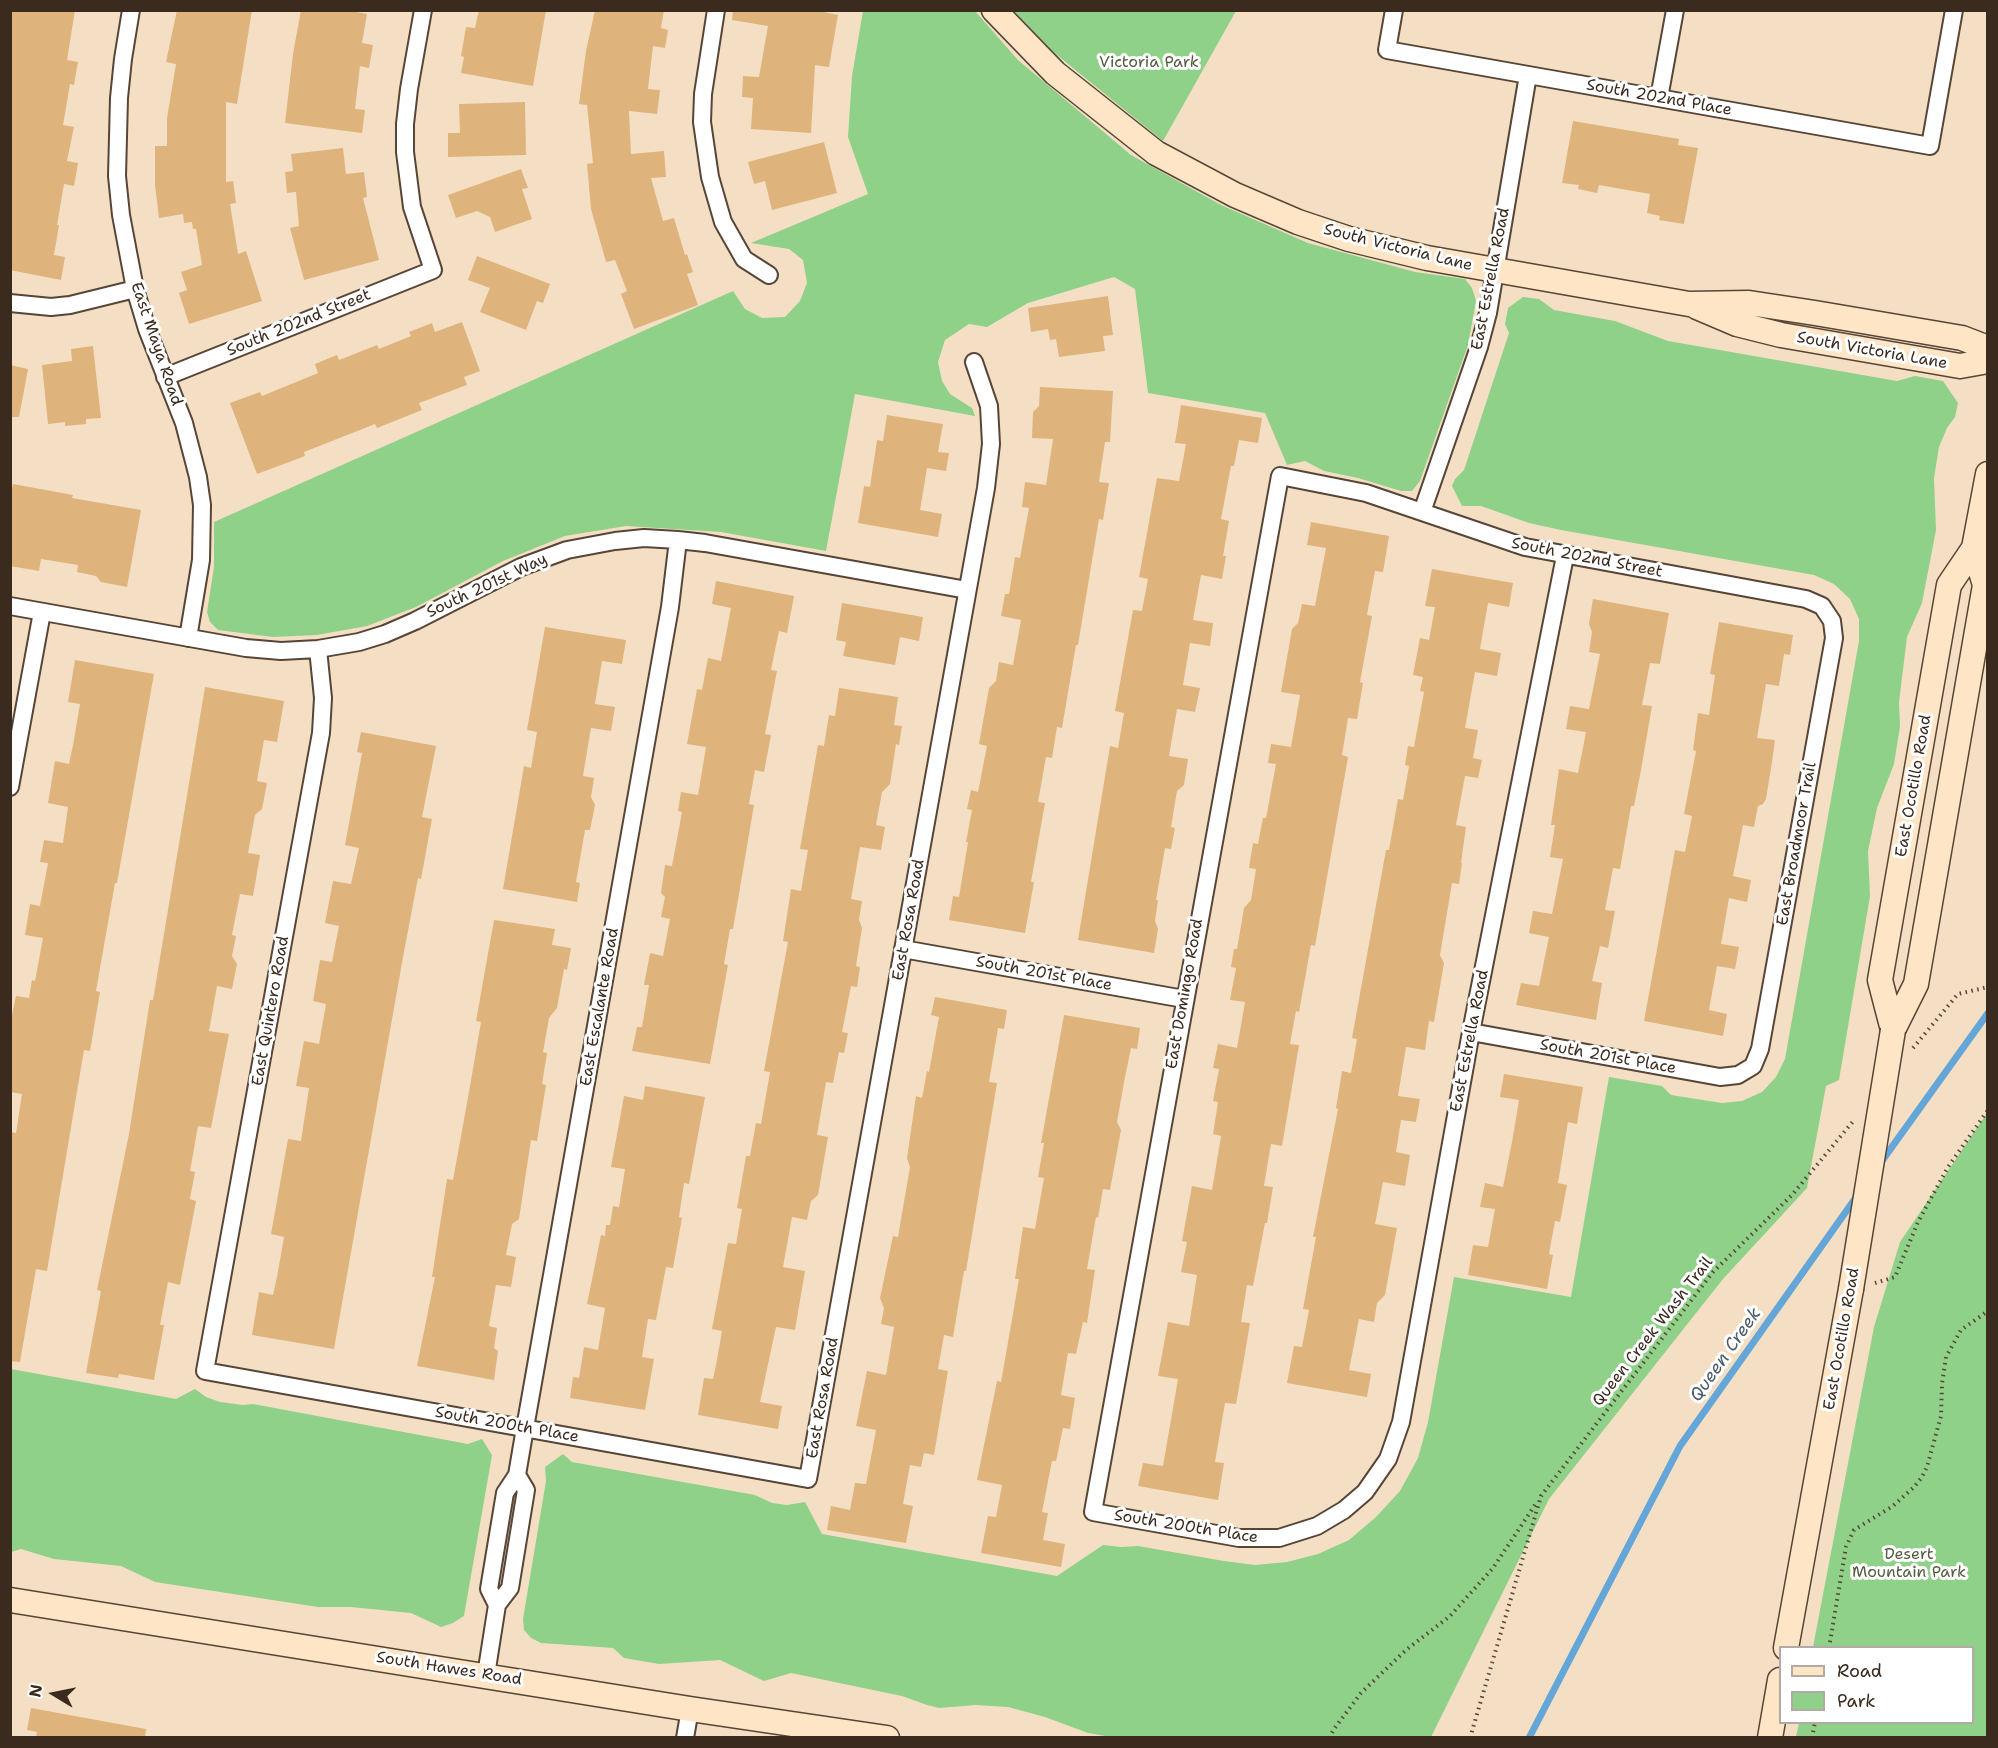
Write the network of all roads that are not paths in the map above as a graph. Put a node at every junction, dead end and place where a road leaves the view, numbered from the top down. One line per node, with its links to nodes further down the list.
1 (131, 10): 12 (street, East Maya Road)
2 (423, 10): 18 (street, South 202nd Street)
3 (716, 10): 11 (street)
4 (994, 10): 10 (main road, South Victoria Lane)
5 (1394, 10): 8 (street, South 202nd Place)
6 (1675, 10): 9 (street)
7 (1954, 10): 9 (street, South 202nd Place)
8 (1528, 75): 9 (street, South 202nd Place); 10 (street, East Estrella Road)
9 (1659, 98)
10 (1495, 270): 14 (main road, South Victoria Lane); 21 (street, East Estrella Road)
11 (769, 275)
12 (135, 289): 13 (street); 18 (street, East Maya Road)
13 (10, 303)
14 (1689, 304): 15 (main road, South Victoria Lane); 17 (main road, South Victoria Lane)
15 (1988, 348)
16 (974, 362): 25 (street, East Rosa Road)
17 (1988, 362)
18 (165, 377): 29 (street, East Maya Road)
19 (1988, 474): 23 (main road, East Ocotillo Road)
20 (1280, 476): 21 (street, South 202nd Street); 33 (street, East Domingo Road)
21 (1422, 512): 24 (street, South 202nd Street)
22 (678, 540): 25 (street, South 201st Way); 30 (street, South 201st Way); 38 (street, East Escalante Road)
23 (1974, 548): 34 (main road, East Ocotillo Road); 34 (main road, East Ocotillo Road)
24 (1564, 555): 27 (street, South 202nd Street); 35 (street, East Estrella Road)
25 (967, 590): 32 (street, East Rosa Road)
26 (10, 606): 28 (street, South 201st Way)
27 (1827, 611): 36 (street, East Broadmoor Trail)
28 (42, 612): 29 (street, South 201st Way); 31 (street)
29 (188, 639): 30 (street, South 201st Way)
30 (318, 649): 37 (street, East Quintero Road)
31 (10, 787)
32 (903, 949): 33 (street, South 201st Place); 39 (street, East Rosa Road)
33 (1184, 999): 41 (street, East Domingo Road)
34 (1893, 1030): 43 (main road, East Ocotillo Road, bridge)
35 (1471, 1032): 36 (street, South 201st Place); 40 (street, East Estrella Road)
36 (1745, 1072)
37 (206, 1371): 38 (street, South 200th Place)
38 (525, 1428): 39 (street, South 200th Place); 44 (street, East Escalante Road)
39 (808, 1479)
40 (1344, 1510): 41 (street, South 200th Place)
41 (1093, 1512)
42 (10, 1600): 44 (main road, South Hawes Road)
43 (1786, 1646)
44 (486, 1676): 46 (main road, South Hawes Road)
45 (1779, 1686): 49 (main road)
46 (690, 1709): 47 (street); 48 (main road, South Hawes Road)
47 (685, 1737)
48 (887, 1737)
49 (1770, 1737)

